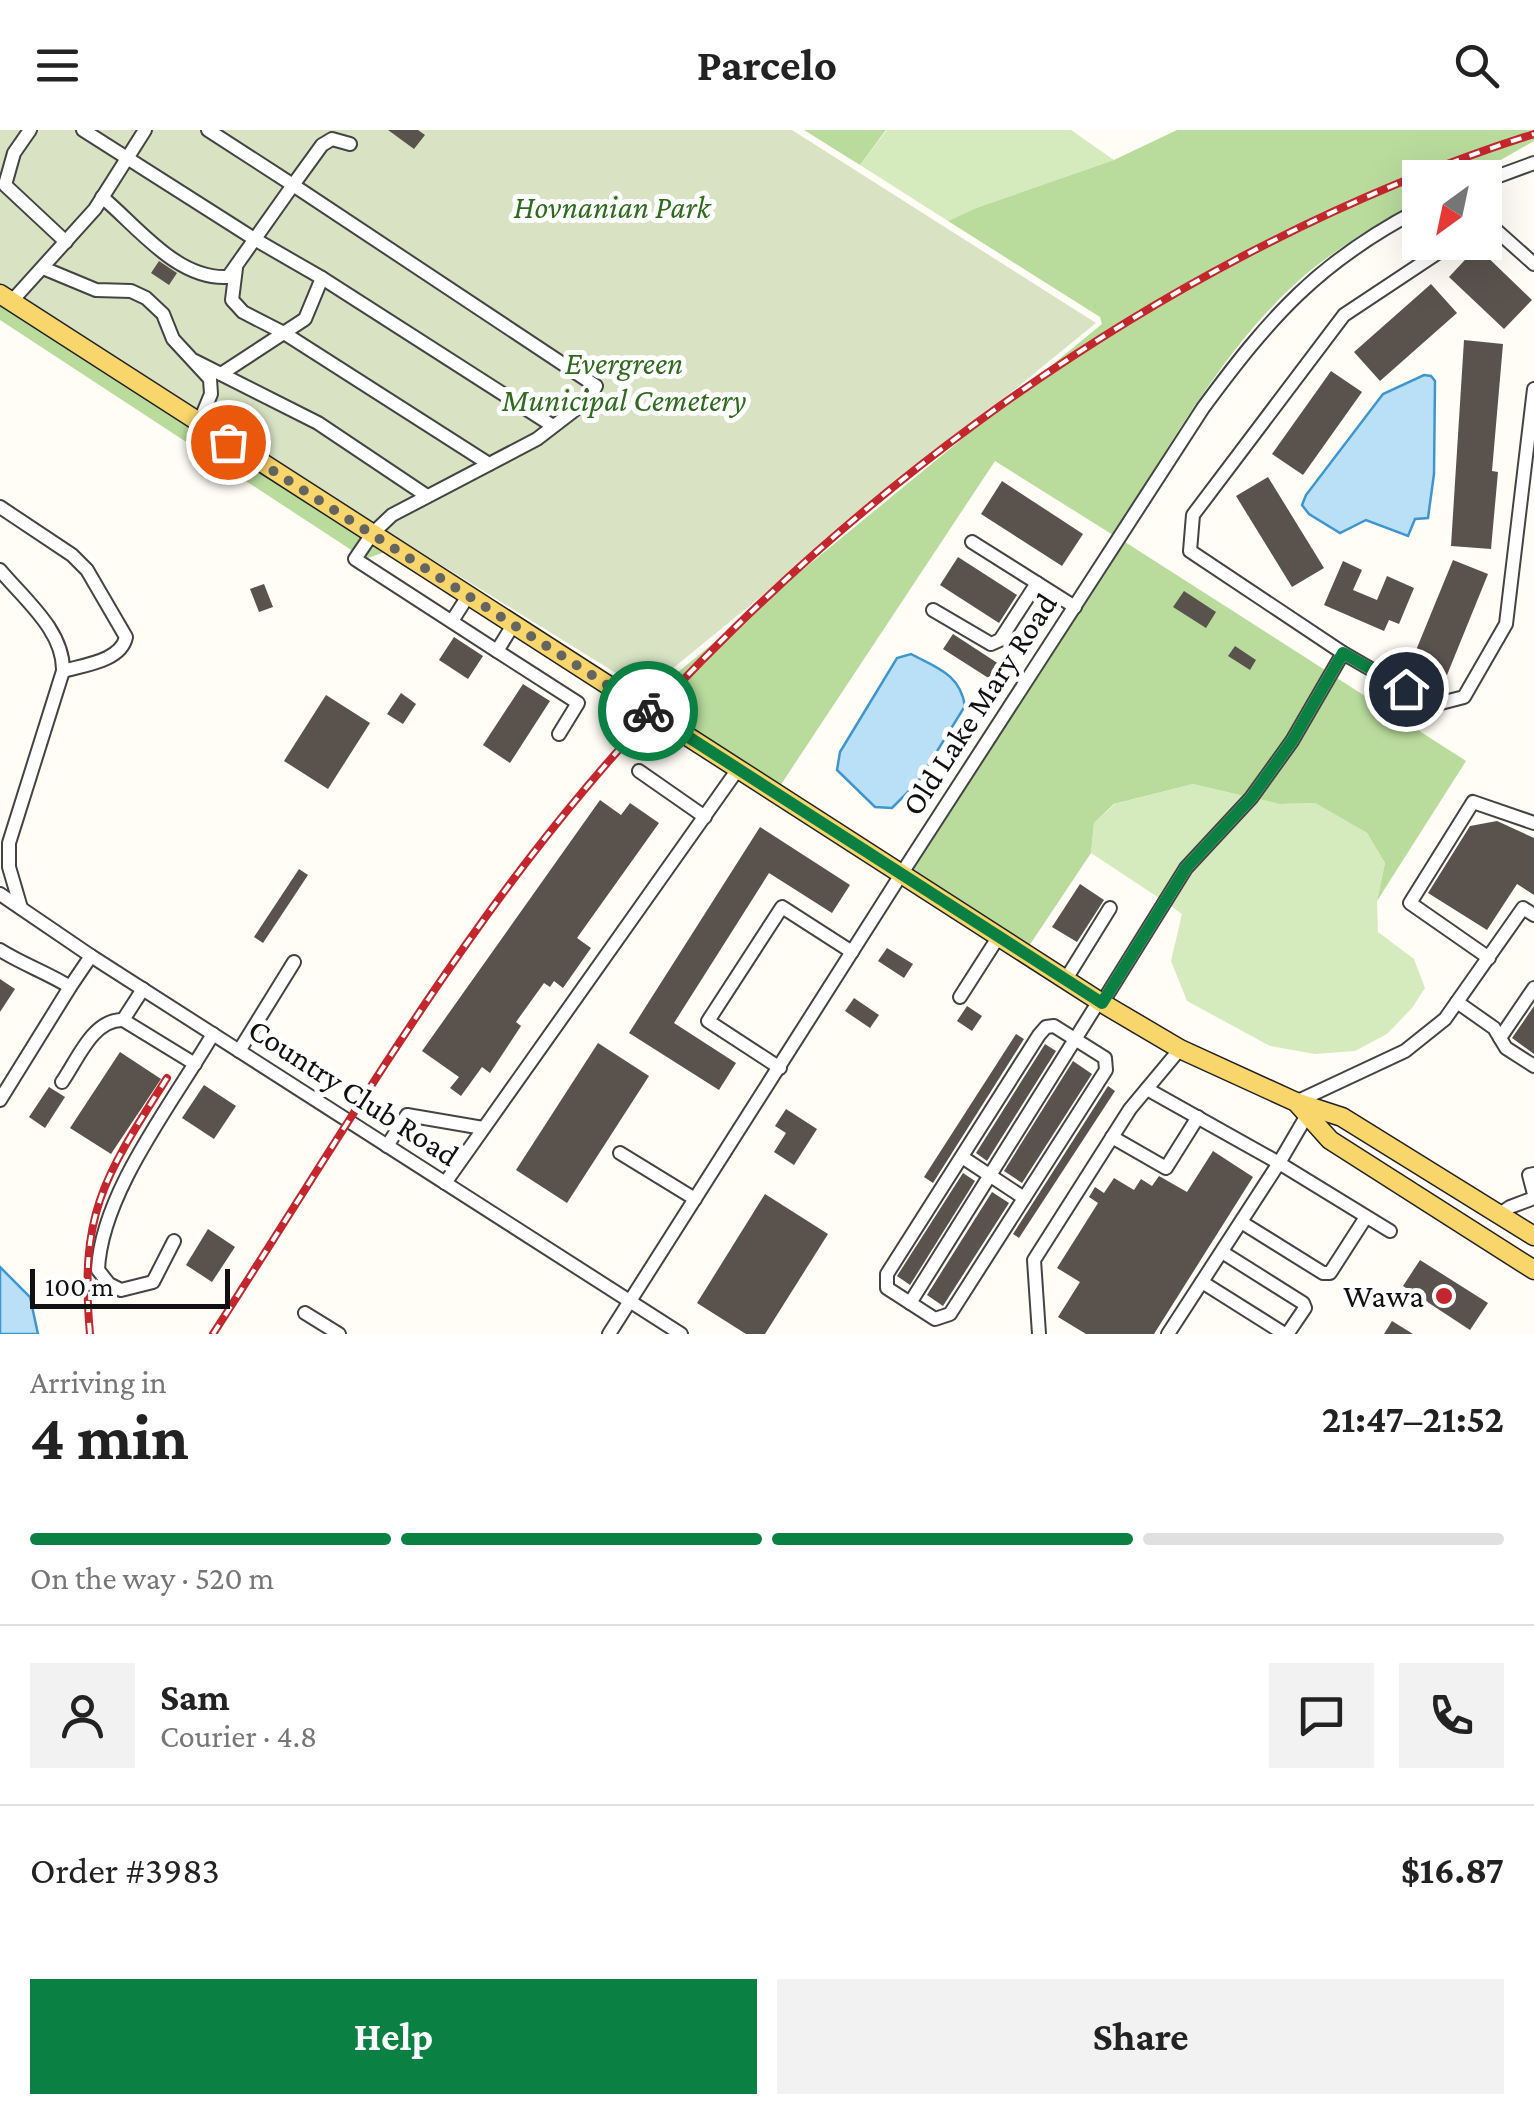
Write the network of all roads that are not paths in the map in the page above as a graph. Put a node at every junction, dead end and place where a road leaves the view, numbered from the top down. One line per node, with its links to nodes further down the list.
1 (30, 130): 14 (street)
2 (83, 130): 6 (street)
3 (146, 130): 6 (street)
4 (208, 130): 9 (street)
5 (350, 144): 9 (street)
6 (126, 158): 10 (street); 13 (street)
7 (1534, 163): 8 (street)
8 (1502, 175)
9 (294, 185): 13 (street); 26 (street)
10 (102, 197): 14 (street); 17 (street)
11 (1402, 218): 36 (street, Old Lake Mary Road)
12 (1502, 235): 16 (street)
13 (256, 240): 17 (street); 19 (street)
14 (66, 242): 18 (street)
15 (1427, 260): 41 (street)
16 (1534, 264)
17 (236, 267): 21 (street)
18 (43, 268): 20 (street); 22 (street)
19 (322, 278): 21 (street); 26 (street)
20 (6, 298): 25 (main road)
21 (284, 333): 23 (street); 27 (street)
22 (195, 361): 23 (street); 25 (street)
23 (220, 374): 29 (street)
24 (1534, 389): 28 (street)
25 (199, 423): 31 (main road)
26 (553, 426): 27 (street)
27 (489, 464): 29 (street)
28 (1528, 480): 41 (street)
29 (427, 496): 31 (street)
30 (0, 507): 42 (street)
31 (372, 534): 35 (main road); 38 (street)
32 (972, 542): 34 (street)
33 (0, 570): 42 (street)
34 (1036, 583): 36 (street); 37 (street)
35 (468, 596): 38 (street); 39 (main road)
36 (1075, 607): 48 (street, Old Lake Mary Road)
37 (933, 610)
38 (452, 622): 40 (street)
39 (514, 625): 40 (street); 44 (main road)
40 (497, 651): 43 (street)
41 (1343, 653): 64 (street)
42 (63, 671): 50 (street)
43 (559, 734)
44 (738, 769): 46 (street); 48 (main road)
45 (639, 771): 46 (street)
46 (705, 817): 80 (street)
47 (1534, 823): 57 (street)
48 (902, 873): 53 (main road); 55 (street, Old Lake Mary Road)
49 (0, 894): 50 (street, Country Club Road)
50 (21, 908): 56 (street, Country Club Road)
51 (1110, 908): 59 (street)
52 (1534, 915): 57 (street)
53 (1000, 936): 59 (main road); 63 (street)
54 (0, 950): 60 (street)
55 (852, 952): 74 (street, Old Lake Mary Road); 74 (street)
56 (92, 956): 60 (street); 62 (street, Country Club Road)
57 (1489, 958): 65 (street)
58 (294, 962): 71 (street)
59 (1066, 979): 64 (main road)
60 (70, 987): 77 (street)
61 (1534, 988): 68 (street)
62 (143, 989): 66 (street); 67 (street, Country Club Road)
63 (960, 997)
64 (1101, 1002): 69 (street); 70 (main road)
65 (1457, 1002): 68 (street); 78 (street)
66 (123, 1020): 72 (street); 75 (street)
67 (213, 1034): 71 (street, Country Club Road); 72 (street)
68 (1500, 1038): 73 (street)
69 (1076, 1040): 84 (street); 87 (street); 90 (street)
70 (1180, 1049): 76 (street); 78 (main road)
71 (239, 1051): 82 (street, Country Club Road)
72 (195, 1064): 97 (street)
73 (1534, 1066)
74 (780, 1068): 91 (street, Old Lake Mary Road)
75 (62, 1082)
76 (1147, 1089): 79 (street); 81 (street)
77 (0, 1100)
78 (1305, 1108): 85 (street); 92 (main road); 99 (main road)
79 (1198, 1118): 81 (street); 85 (street)
80 (483, 1128): 82 (street); 88 (street)
81 (1112, 1137): 107 (street)
82 (387, 1146): 88 (street, Country Club Road)
83 (620, 1153): 91 (street)
84 (962, 1157): 87 (street); 102 (street)
85 (1279, 1163): 93 (street); 94 (street)
86 (1534, 1174): 89 (street)
87 (990, 1176): 90 (street); 102 (street)
88 (445, 1183): 101 (street, Country Club Road)
89 (1534, 1196): 92 (street)
90 (1024, 1198): 102 (street)
91 (695, 1200): 101 (street, Old Lake Mary Road)
92 (1500, 1214): 96 (main road)
93 (1366, 1217): 94 (street); 95 (street)
94 (1240, 1222): 98 (street)
95 (1390, 1232)
96 (1534, 1236)
97 (174, 1241)
98 (1222, 1252): 100 (street); 100 (street)
99 (1534, 1270)
100 (1202, 1282): 108 (street)
101 (630, 1301): 105 (street, Old Lake Mary Road); 106 (street, Country Club Road)
102 (910, 1302)
103 (305, 1313): 104 (street)
104 (339, 1334)
105 (609, 1334)
106 (680, 1334)
107 (1039, 1334)
108 (1168, 1334)

